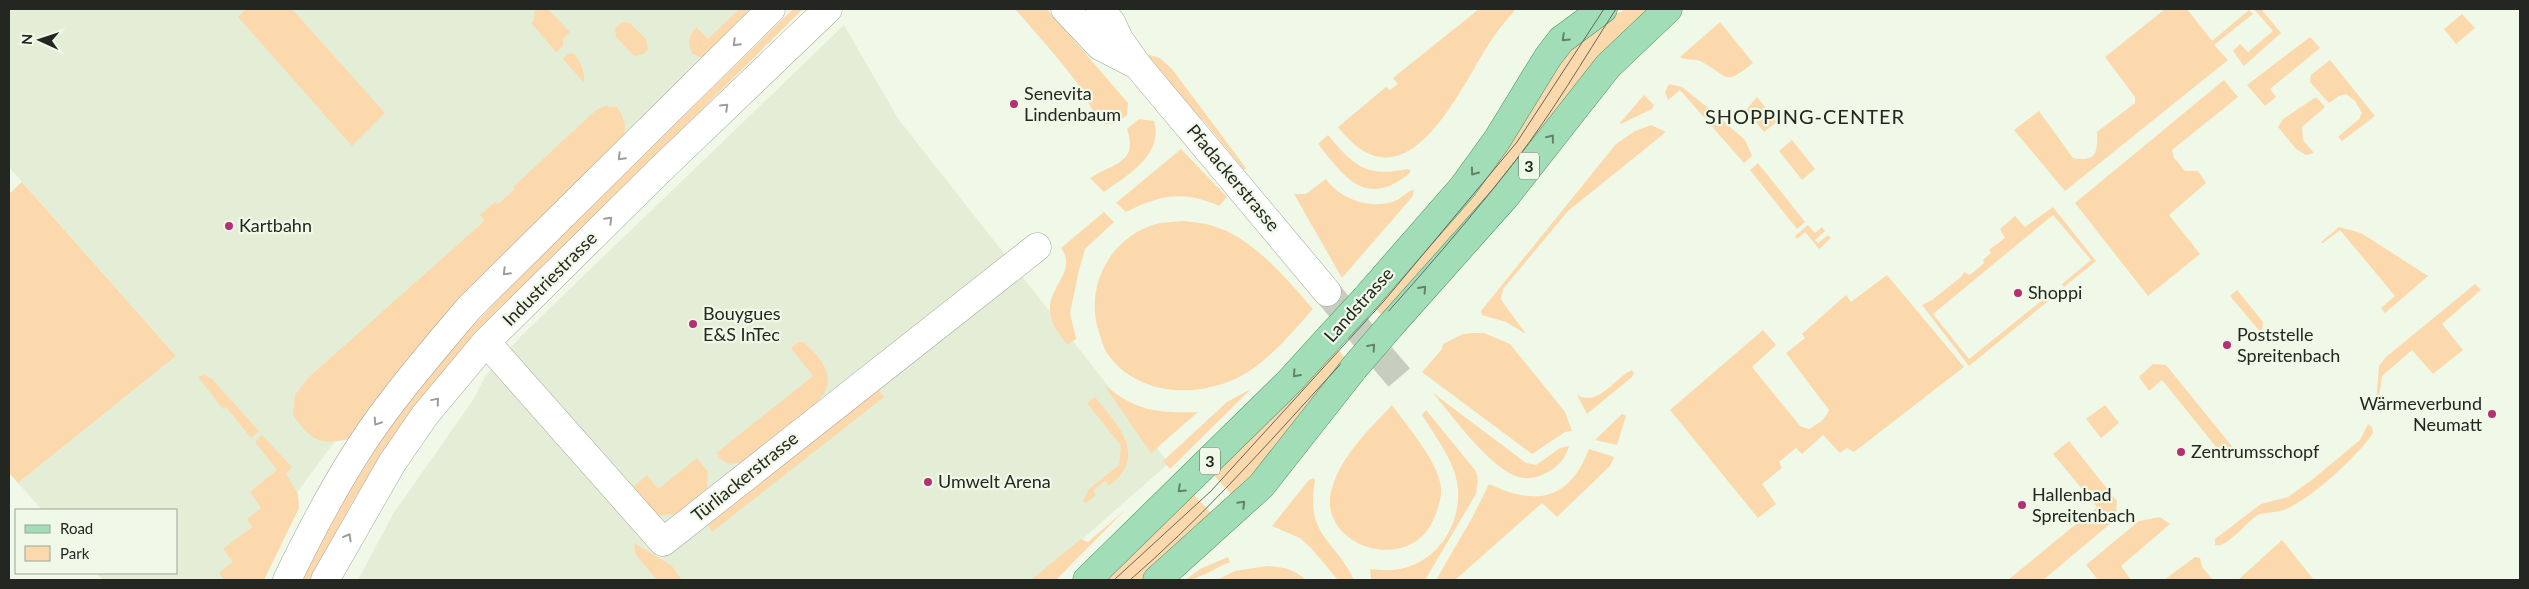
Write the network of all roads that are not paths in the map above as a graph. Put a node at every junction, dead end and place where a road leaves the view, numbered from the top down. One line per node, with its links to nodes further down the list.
1 (771, 9): 12 (street, Industriestrasse, one-way to 12)
2 (1065, 9): 8 (street, Pfadackerstrasse)
3 (1084, 9): 7 (street, Pfadackerstrasse)
4 (1604, 9): 14 (main road, Landstrasse / 3, one-way to 14, bridge)
5 (1668, 9): 15 (main road, Landstrasse / 3, one-way to 5, bridge)
6 (824, 11): 11 (street, Industriestrasse, one-way to 6)
7 (1110, 20): 8 (street, Pfadackerstrasse)
8 (1138, 66): 10 (street, Pfadackerstrasse)
9 (1036, 247): 11 (street, Türliackerstrasse)
10 (1327, 292)
11 (486, 342): 13 (street, Industriestrasse, one-way to 11)
12 (287, 580)
13 (325, 580)
14 (1087, 580)
15 (1157, 580)

